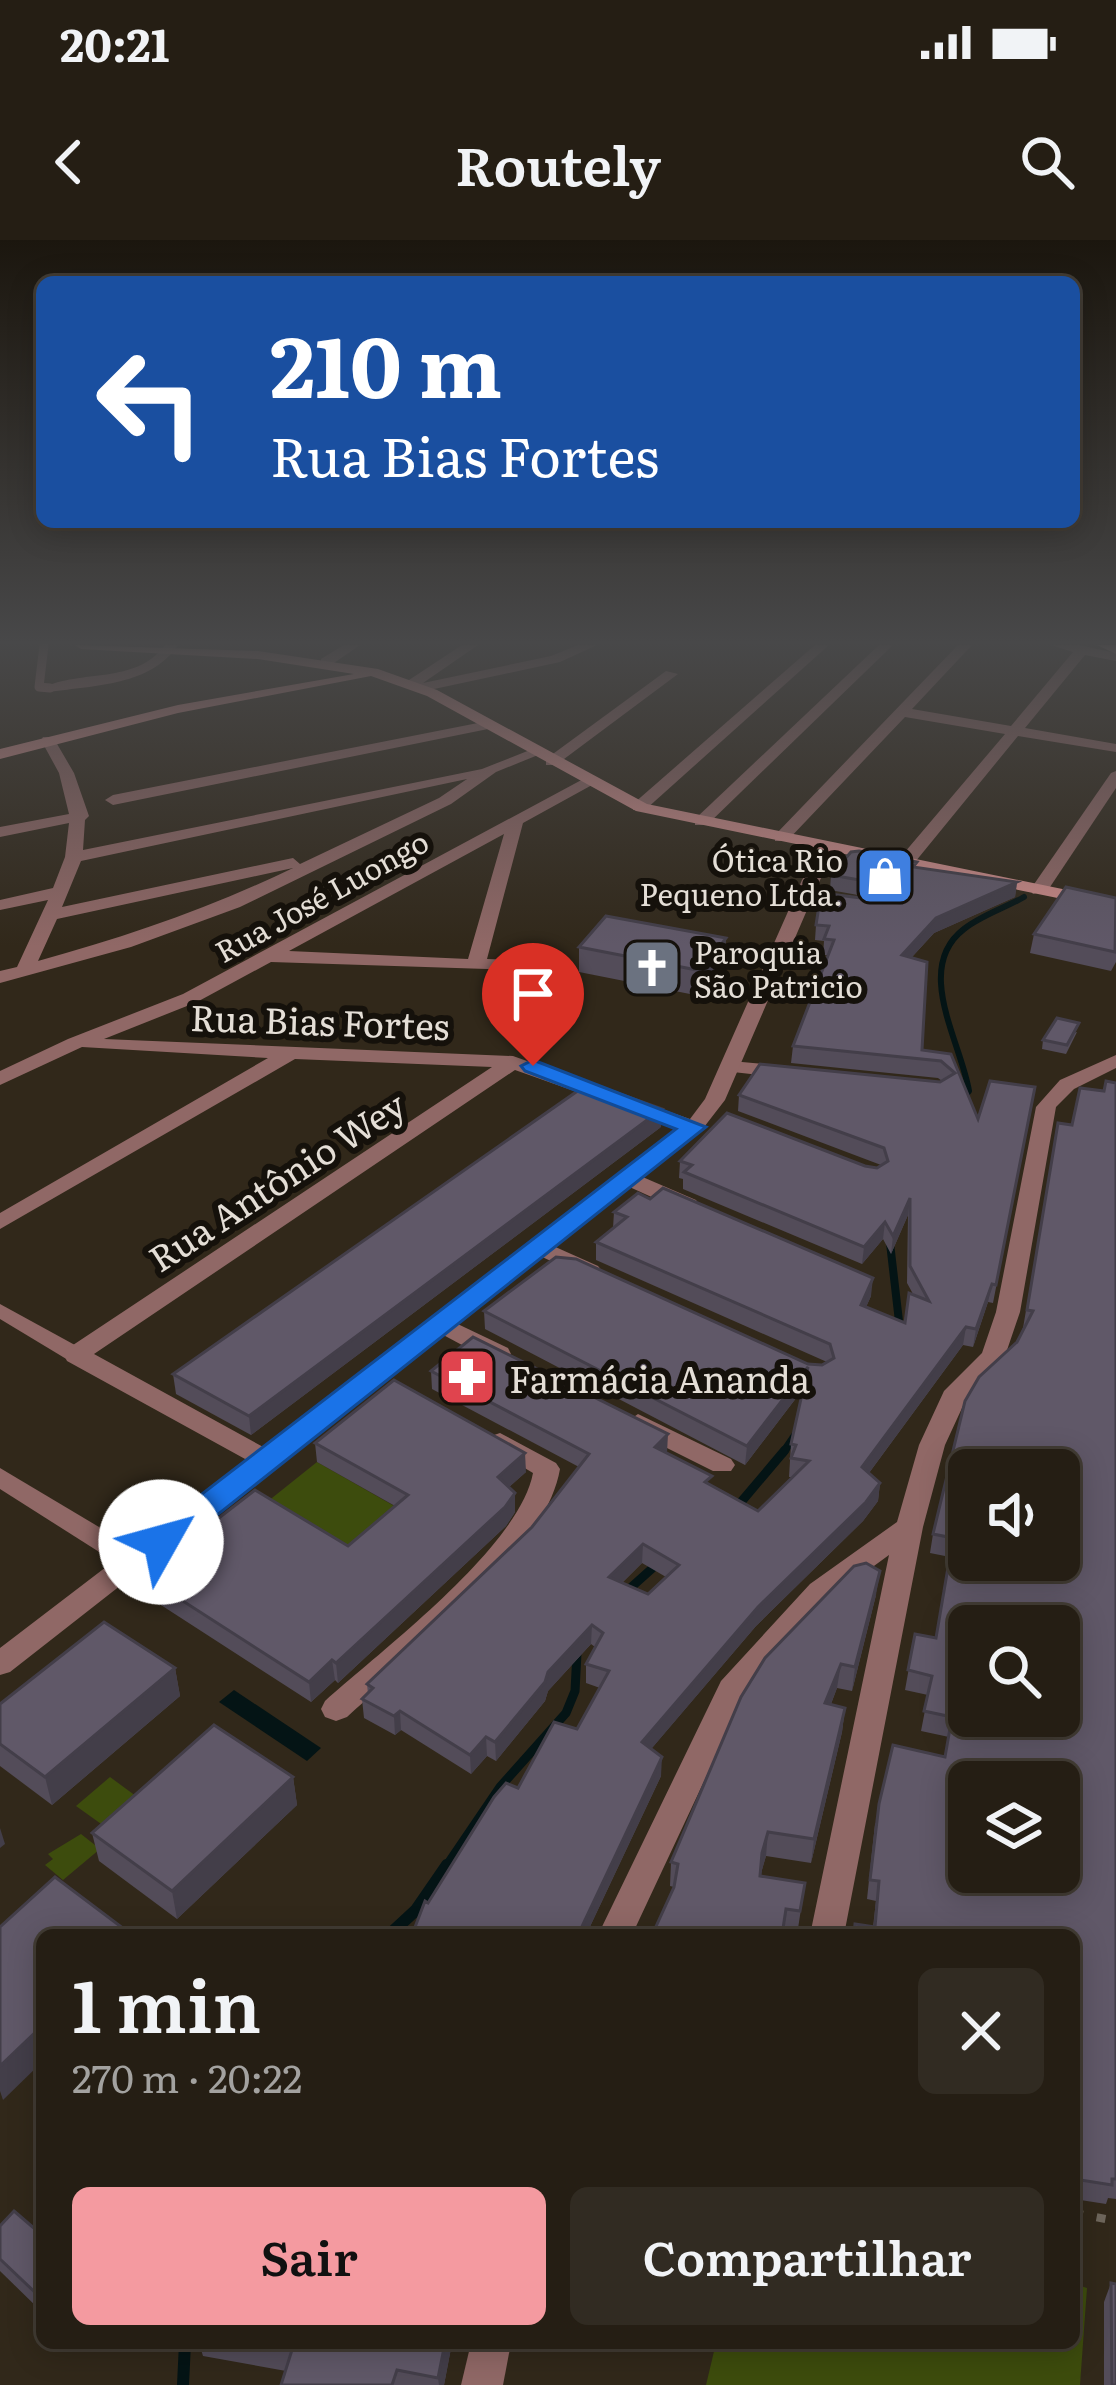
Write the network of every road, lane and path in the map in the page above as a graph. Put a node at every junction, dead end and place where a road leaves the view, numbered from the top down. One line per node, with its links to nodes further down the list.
1 (31, 745): 10 (main road)
2 (51, 745): 17 (street)
3 (387, 745): 15 (street)
4 (523, 745): 11 (main road)
5 (561, 745): 11 (street)
6 (709, 745): 16 (street)
7 (782, 745): 19 (street)
8 (870, 745): 21 (street)
9 (1003, 745): 25 (street)
10 (0, 754)
11 (543, 757): 12 (street); 14 (main road)
12 (491, 769): 23 (street); 24 (street)
13 (1116, 776): 26 (street)
14 (587, 782): 16 (main road); 18 (street, Rua José Luongo)
15 (113, 800)
16 (639, 807): 19 (main road)
17 (81, 816): 20 (street); 24 (street)
18 (516, 820): 31 (street, Rua José Luongo); 32 (street)
19 (701, 822): 21 (main road)
20 (0, 832)
21 (781, 838): 22 (main road)
22 (832, 848): 25 (main road); 40 (street)
23 (329, 855): 30 (street); 34 (street)
24 (75, 857): 27 (street)
25 (905, 863): 26 (main road)
26 (1039, 890): 29 (main road)
27 (61, 892): 28 (street); 30 (street)
28 (0, 904)
29 (1116, 905)
30 (49, 915): 34 (street)
31 (264, 956): 32 (street); 36 (street, Rua José Luongo)
32 (476, 964): 33 (street)
33 (542, 967)
34 (25, 969): 35 (street)
35 (0, 977)
36 (75, 1043): 37 (street, Rua Bias Fortes); 42 (street, Rua José Luongo)
37 (292, 1052): 39 (street, Rua Bias Fortes); 46 (street)
38 (1116, 1060): 58 (street)
39 (513, 1062): 43 (street, Rua Bias Fortes); 51 (street, Rua Antônio Wey)
40 (731, 1066): 41 (street); 43 (street)
41 (800, 1074)
42 (0, 1079)
43 (710, 1119): 44 (street)
44 (631, 1179): 45 (street); 47 (street)
45 (714, 1216)
46 (0, 1222)
47 (542, 1248): 48 (street); 50 (street)
48 (608, 1280)
49 (0, 1310): 51 (street)
50 (442, 1325): 52 (street); 55 (street)
51 (76, 1355): 55 (street)
52 (522, 1365)
53 (622, 1415): 56 (street)
54 (475, 1427): 61 (street)
55 (268, 1460): 59 (street)
56 (722, 1465)
57 (0, 1477): 59 (street)
58 (909, 1527): 62 (street); 63 (street)
59 (136, 1562): 60 (street)
60 (0, 1664)
61 (336, 1708)
62 (618, 1929)
63 (828, 1929)
64 (1080, 2214): 65 (path)
65 (1116, 2221)
66 (490, 2349): 67 (street)
67 (482, 2385)

